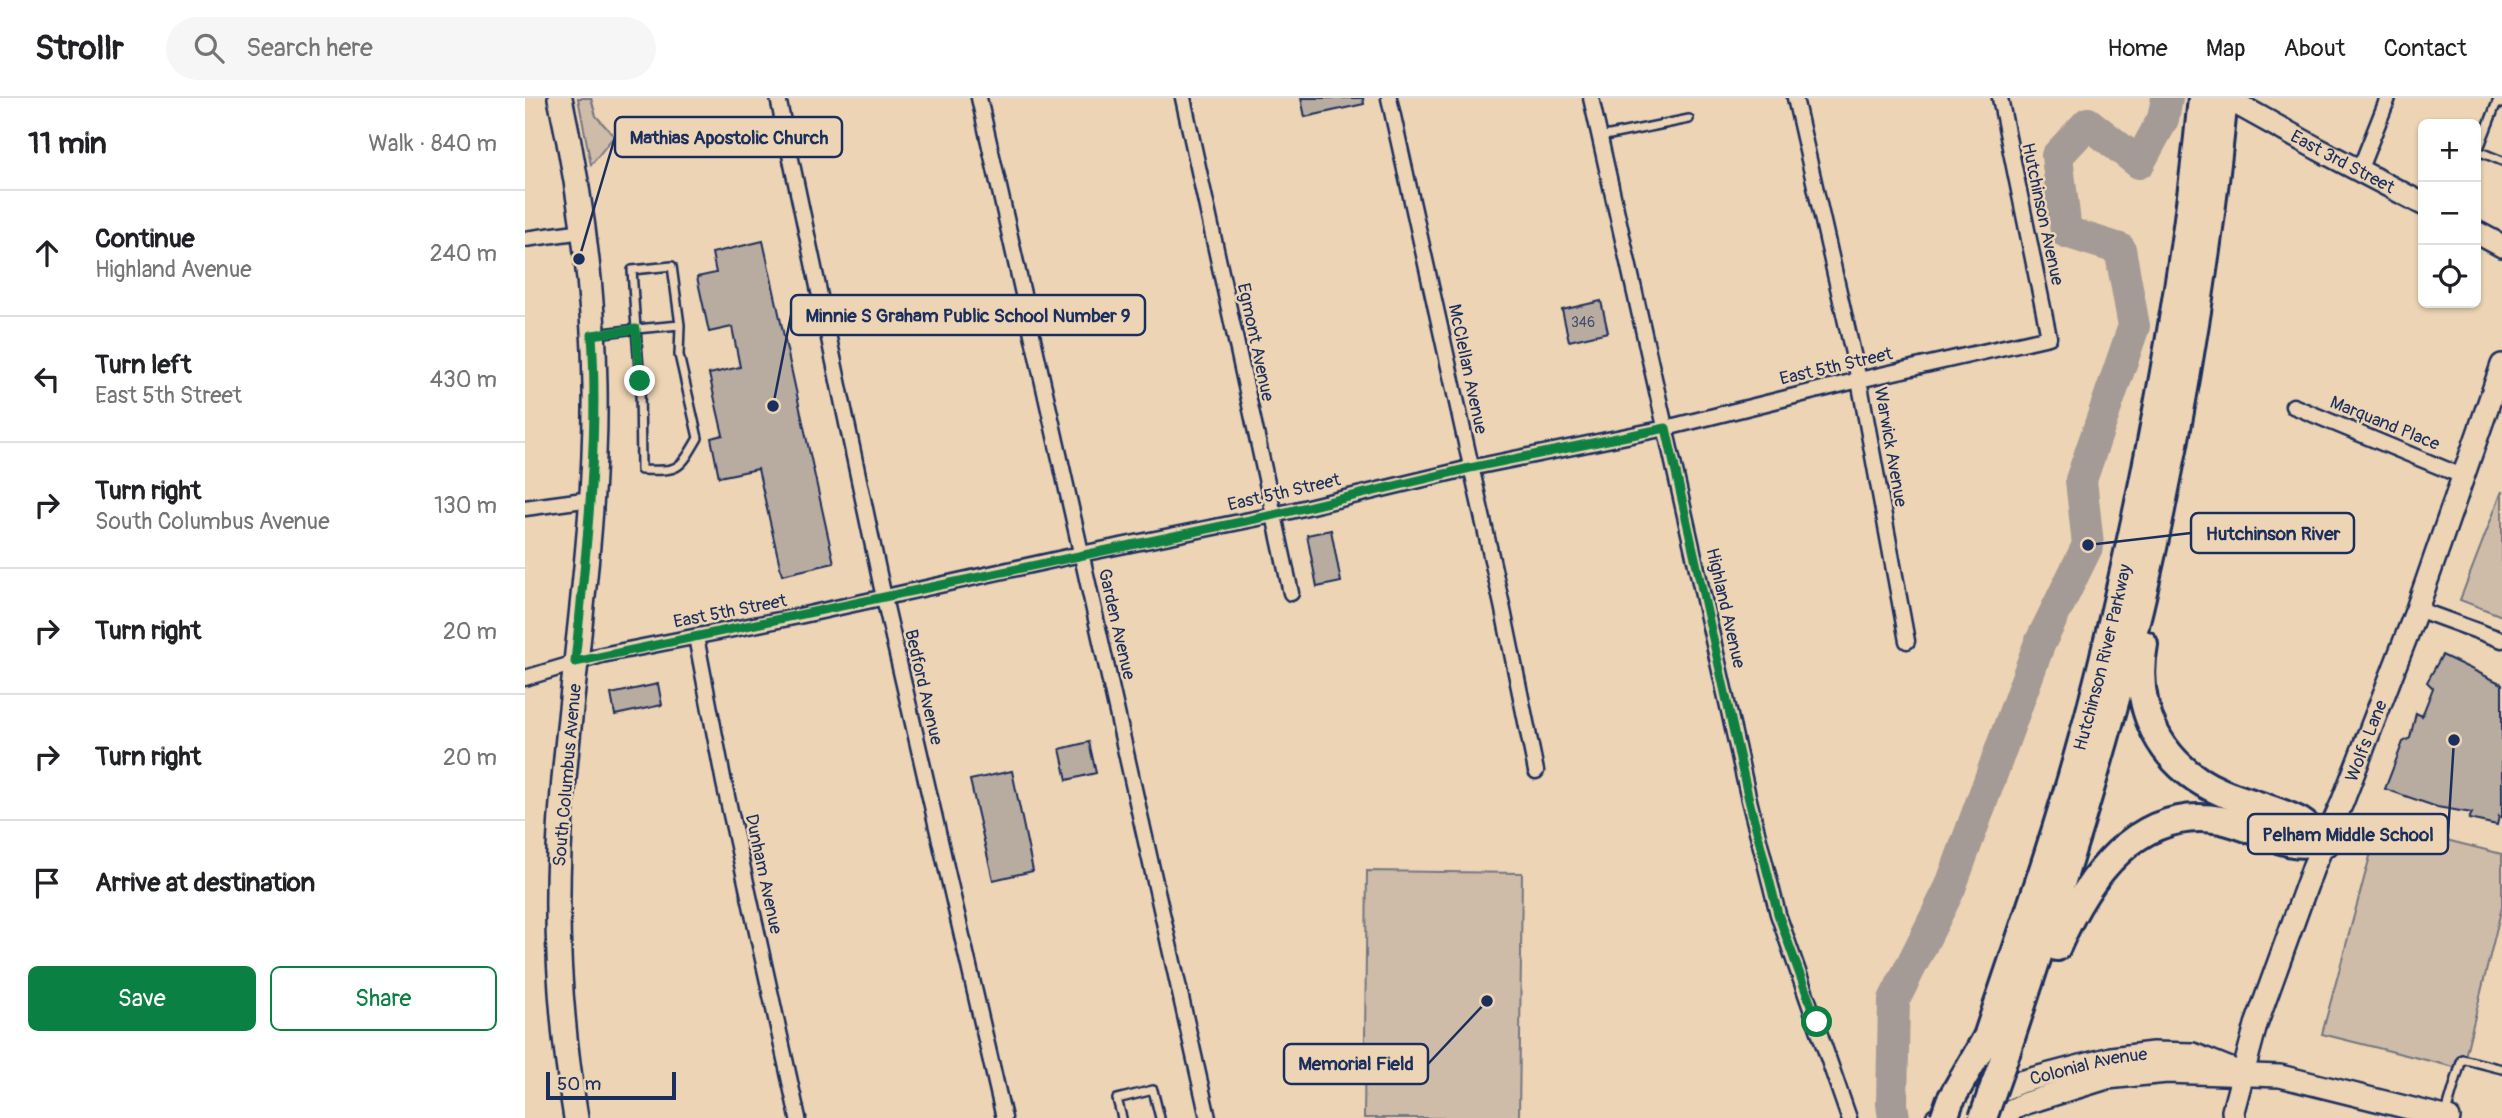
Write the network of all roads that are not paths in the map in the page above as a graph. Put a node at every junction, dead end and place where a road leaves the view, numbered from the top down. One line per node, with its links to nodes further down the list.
1 (560, 98): 20 (main road, South Columbus Avenue)
2 (778, 98): 40 (street, Bedford Avenue)
3 (979, 98): 37 (street, Garden Avenue)
4 (1183, 98): 36 (street, Egmont Avenue)
5 (1389, 98): 32 (street, McClellan Avenue)
6 (1591, 98): 14 (street, Highland Avenue)
7 (1795, 98): 29 (street, Warwick Avenue)
8 (2000, 98): 27 (street, Hutchinson Avenue)
9 (2202, 98): 50 (highway, Hutchinson River Parkway)
10 (2225, 98): 18 (street, East 3rd Street); 38 (highway, Hutchinson River Parkway)
11 (2388, 98): 18 (street)
12 (2502, 104): 15 (lane)
13 (1689, 119): 14 (lane)
14 (1600, 137): 31 (street, Highland Avenue)
15 (2481, 144)
16 (2481, 155): 17 (lane)
17 (2502, 162)
18 (2359, 171): 19 (street, East 3rd Street)
19 (2418, 201)
20 (583, 231): 22 (street); 26 (main road, South Columbus Avenue)
21 (2481, 235): 23 (street)
22 (525, 239)
23 (2502, 246)
24 (680, 325): 25 (lane); 25 (lane); 25 (lane)
25 (636, 329): 26 (lane)
26 (592, 335): 34 (main road, South Columbus Avenue)
27 (2049, 337): 29 (street, East 5th Street)
28 (2502, 365): 33 (street, Wolfs Lane)
29 (1859, 380): 31 (street, East 5th Street); 43 (street, Warwick Avenue)
30 (2293, 406): 33 (street, Marquand Place)
31 (1666, 428): 32 (street, East 5th Street); 59 (street, Highland Avenue)
32 (1470, 468): 36 (street, East 5th Street); 47 (street, McClellan Avenue)
33 (2462, 476): 41 (street, Wolfs Lane)
34 (591, 499): 35 (street); 45 (main road, South Columbus Avenue)
35 (525, 508)
36 (1274, 515): 37 (street, East 5th Street); 39 (street, Egmont Avenue)
37 (1081, 554): 40 (street, East 5th Street); 58 (street, Garden Avenue)
38 (2151, 558): 48 (highway); 49 (highway, Hutchinson River Parkway)
39 (1291, 593)
40 (884, 598): 42 (street, East 5th Street); 55 (street, Bedford Avenue)
41 (2417, 609): 44 (street); 48 (street, Wolfs Lane)
42 (696, 637): 45 (street, East 5th Street); 54 (street, Dunham Avenue)
43 (1907, 640)
44 (2502, 640)
45 (575, 662): 46 (street, East 5th Street); 53 (main road, South Columbus Avenue)
46 (525, 678)
47 (1537, 771)
48 (2326, 842): 49 (highway); 52 (street, Wolfs Lane)
49 (2019, 1013): 50 (highway, Hutchinson River Parkway)
50 (1997, 1043): 61 (highway, bridge); 62 (highway, Hutchinson River Parkway, bridge); 63 (highway, Hutchinson River Parkway, bridge)
51 (2502, 1069): 66 (lane)
52 (2245, 1075): 60 (street, Colonial Avenue); 64 (street, Colonial Avenue); 65 (street, Wolfs Lane); 66 (street, Colonial Avenue)
53 (576, 1118)
54 (798, 1118)
55 (1004, 1118)
56 (1122, 1118): 57 (lane)
57 (1160, 1118)
58 (1208, 1118)
59 (1849, 1118)
60 (1937, 1118)
61 (1944, 1118)
62 (1958, 1118)
63 (1983, 1118)
64 (1994, 1118)
65 (2234, 1118)
66 (2447, 1118)

